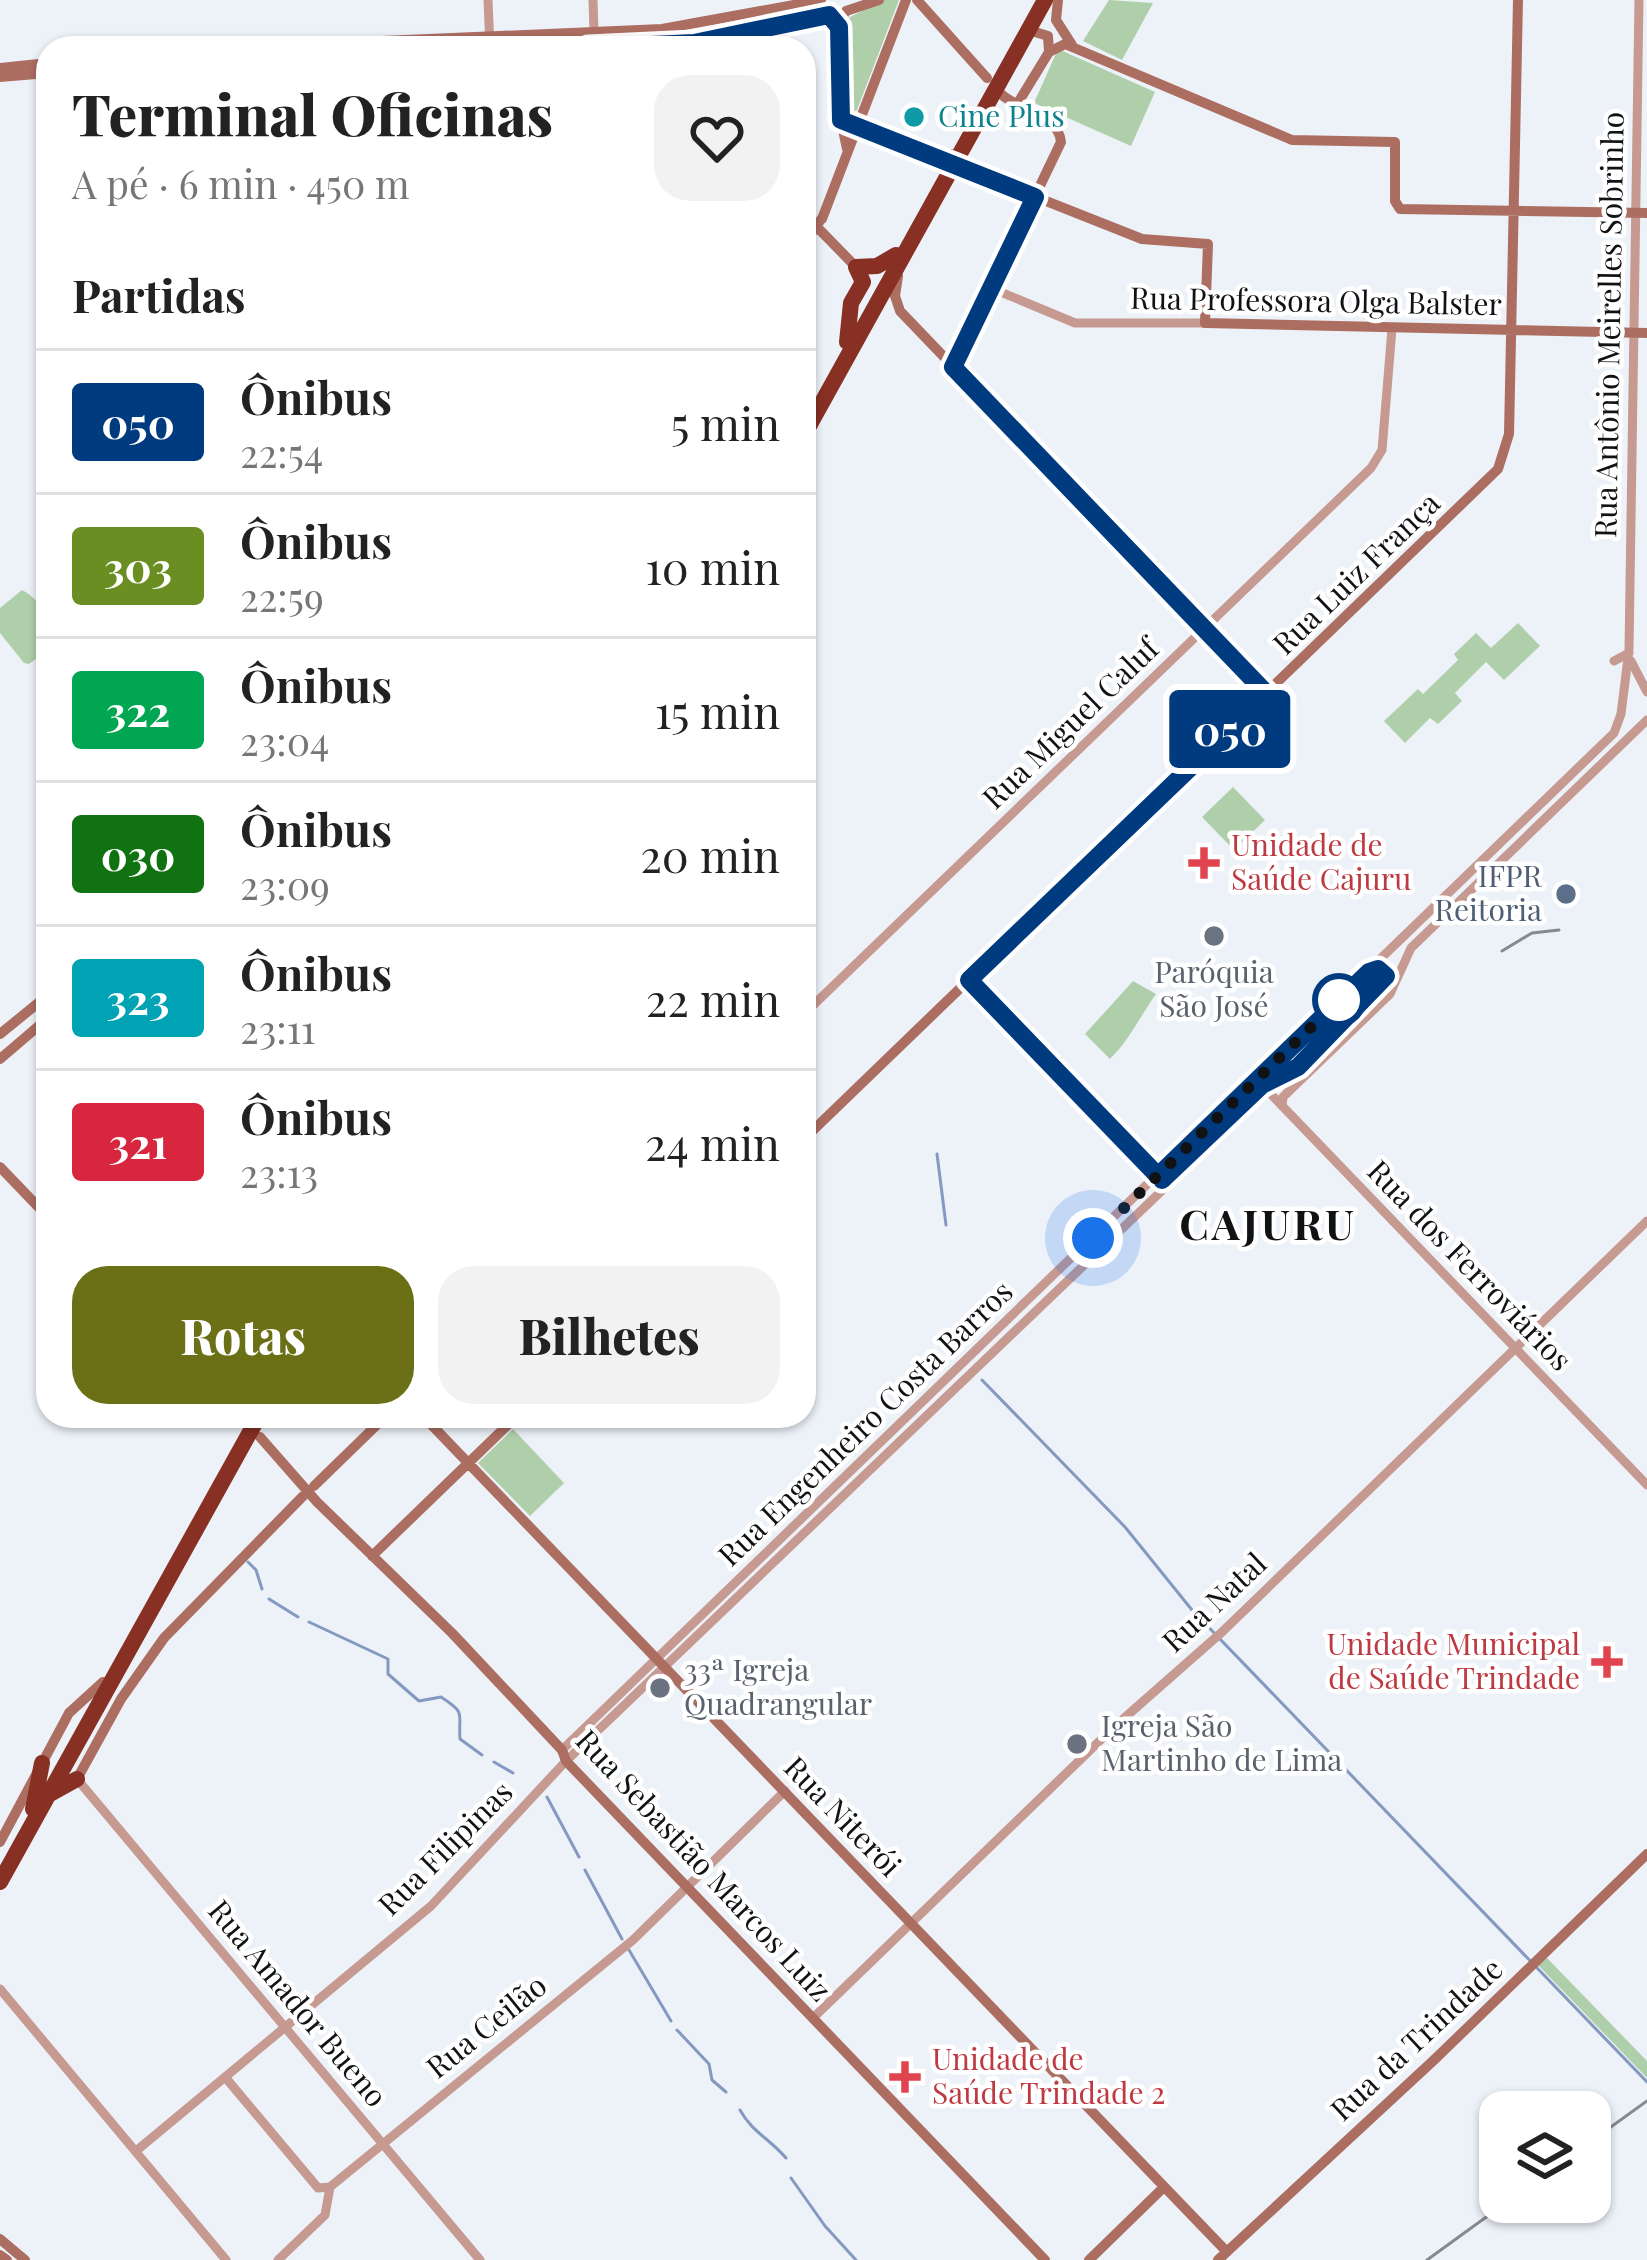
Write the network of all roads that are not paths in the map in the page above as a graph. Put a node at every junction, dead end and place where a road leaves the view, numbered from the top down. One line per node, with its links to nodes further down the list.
1 (488, 0): 16 (street)
2 (592, 0): 15 (street)
3 (821, 0): 13 (main road)
4 (879, 0): 12 (main road)
5 (906, 0): 29 (main road)
6 (917, 0): 26 (main road)
7 (1041, 0): 26 (highway); 33 (highway)
8 (1057, 0): 11 (main road); 21 (main road)
9 (1518, 0): 35 (main road, Rua Luiz França)
10 (1640, 0): 36 (street, Rua Antônio Meirelles Sobrinho)
11 (1058, 24): 21 (main road); 22 (main road)
12 (839, 27): 20 (main road); 30 (main road)
13 (650, 30): 14 (main road); 19 (main road)
14 (628, 31): 15 (main road); 18 (main road)
15 (594, 32): 17 (main road)
16 (490, 36)
17 (552, 36)
18 (633, 36)
19 (645, 36)
20 (729, 36)
21 (1045, 41): 22 (main road); 26 (highway); 28 (main road)
22 (1073, 48): 35 (main road)
23 (36, 65): 24 (main road)
24 (0, 72): 25 (main road)
25 (36, 73)
26 (996, 76): 33 (highway)
27 (1001, 94): 28 (main road)
28 (1016, 106): 34 (main road)
29 (863, 110): 30 (main road); 31 (main road)
30 (841, 120): 31 (main road); 32 (main road)
31 (859, 127): 32 (main road); 33 (main road)
32 (845, 158): 37 (main road)
33 (951, 163): 34 (main road); 39 (highway)
34 (1035, 197): 41 (main road); 42 (main road)
35 (1514, 211): 36 (main road); 44 (main road, Rua Luiz França)
36 (1641, 213): 45 (street, Rua Antônio Meirelles Sobrinho)
37 (820, 223): 38 (main road); 40 (main road)
38 (816, 228)
39 (899, 258): 40 (highway); 46 (highway); 47 (main road); 49 (highway)
40 (856, 267): 46 (highway)
41 (991, 288): 42 (street, Rua Professora Olga Balster); 47 (main road)
42 (1205, 323): 43 (main road, Rua Professora Olga Balster)
43 (1392, 329): 44 (main road, Rua Professora Olga Balster); 50 (street, Rua Miguel Caluf)
44 (1511, 330): 45 (main road, Rua Professora Olga Balster); 55 (main road, Rua Luiz França)
45 (1641, 333): 51 (street, Rua Antônio Meirelles Sobrinho)
46 (848, 342): 48 (highway)
47 (953, 367): 50 (main road)
48 (816, 399)
49 (816, 413)
50 (1204, 629): 55 (main road); 60 (street, Rua Miguel Caluf)
51 (1629, 651): 52 (street); 53 (street, Rua Antônio Meirelles Sobrinho)
52 (1614, 661)
53 (1631, 679): 54 (street); 57 (street, Rua Antônio Meirelles Sobrinho)
54 (1647, 693)
55 (1267, 694): 68 (main road, Rua Luiz França)
56 (1647, 720): 59 (street, Rua Engenheiro Costa Barros)
57 (1616, 729): 58 (street, Rua Engenheiro Costa Barros)
58 (1389, 953): 59 (street); 66 (street, Rua Engenheiro Costa Barros)
59 (1402, 976): 65 (street, Rua Engenheiro Costa Barros)
60 (816, 1002)
61 (36, 1005): 63 (main road)
62 (36, 1028): 64 (main road)
63 (0, 1034)
64 (0, 1059)
65 (1301, 1079): 66 (street, Rua Engenheiro Costa Barros); 67 (street, Rua Engenheiro Costa Barros)
66 (1262, 1085): 67 (street, Rua dos Ferroviários); 82 (street, Rua Engenheiro Costa Barros)
67 (1282, 1106): 72 (street, Rua dos Ferroviários)
68 (816, 1127)
69 (0, 1167): 70 (main road)
70 (36, 1204)
71 (1647, 1221): 72 (street, Rua Natal)
72 (1515, 1348): 79 (street, Rua dos Ferroviários); 96 (street, Rua Natal)
73 (247, 1428): 83 (highway)
74 (374, 1428): 80 (main road)
75 (434, 1428): 78 (main road, Rua Niterói)
76 (504, 1428): 78 (main road)
77 (260, 1437): 80 (main road)
78 (468, 1463): 81 (main road); 82 (main road, Rua Niterói)
79 (1647, 1485)
80 (310, 1489): 81 (main road, Rua Sebastião Marcos Luiz); 84 (main road)
81 (372, 1556): 85 (main road, Rua Sebastião Marcos Luiz)
82 (662, 1662): 85 (street, Rua Engenheiro Costa Barros); 88 (main road, Rua Niterói)
83 (107, 1682): 84 (highway); 86 (main road); 89 (highway); 90 (highway)
84 (109, 1719): 87 (main road)
85 (564, 1755): 95 (main road, Rua Sebastião Marcos Luiz); 99 (street, Rua Filipinas)
86 (42, 1763): 90 (highway); 91 (main road)
87 (77, 1779): 89 (highway); 99 (street, Rua Amador Bueno)
88 (785, 1791): 95 (street, Rua Ceilão); 96 (main road, Rua Niterói)
89 (49, 1794): 94 (highway)
90 (33, 1809): 93 (highway)
91 (0, 1842)
92 (1647, 1854): 106 (main road, Rua da Trindade)
93 (0, 1868)
94 (0, 1882)
95 (686, 1886): 98 (main road, Rua Sebastião Marcos Luiz); 101 (street, Rua Ceilão)
96 (911, 1923): 98 (street, Rua Natal); 104 (main road, Rua Niterói)
97 (0, 1988): 102 (street)
98 (813, 2018): 111 (main road, Rua Sebastião Marcos Luiz)
99 (285, 2027): 100 (street, Rua Filipinas); 101 (street, Rua Amador Bueno)
100 (225, 2077): 102 (street, Rua Filipinas); 103 (street)
101 (382, 2143): 103 (street, Rua Ceilão); 110 (street, Rua Amador Bueno)
102 (136, 2151): 108 (street)
103 (330, 2187): 109 (street, Rua Ceilão)
104 (1164, 2187): 106 (main road, Rua Niterói); 112 (main road)
105 (0, 2239): 107 (main road)
106 (1222, 2256)
107 (25, 2260)
108 (226, 2260)
109 (278, 2260)
110 (480, 2260)
111 (1045, 2260)
112 (1089, 2260)

